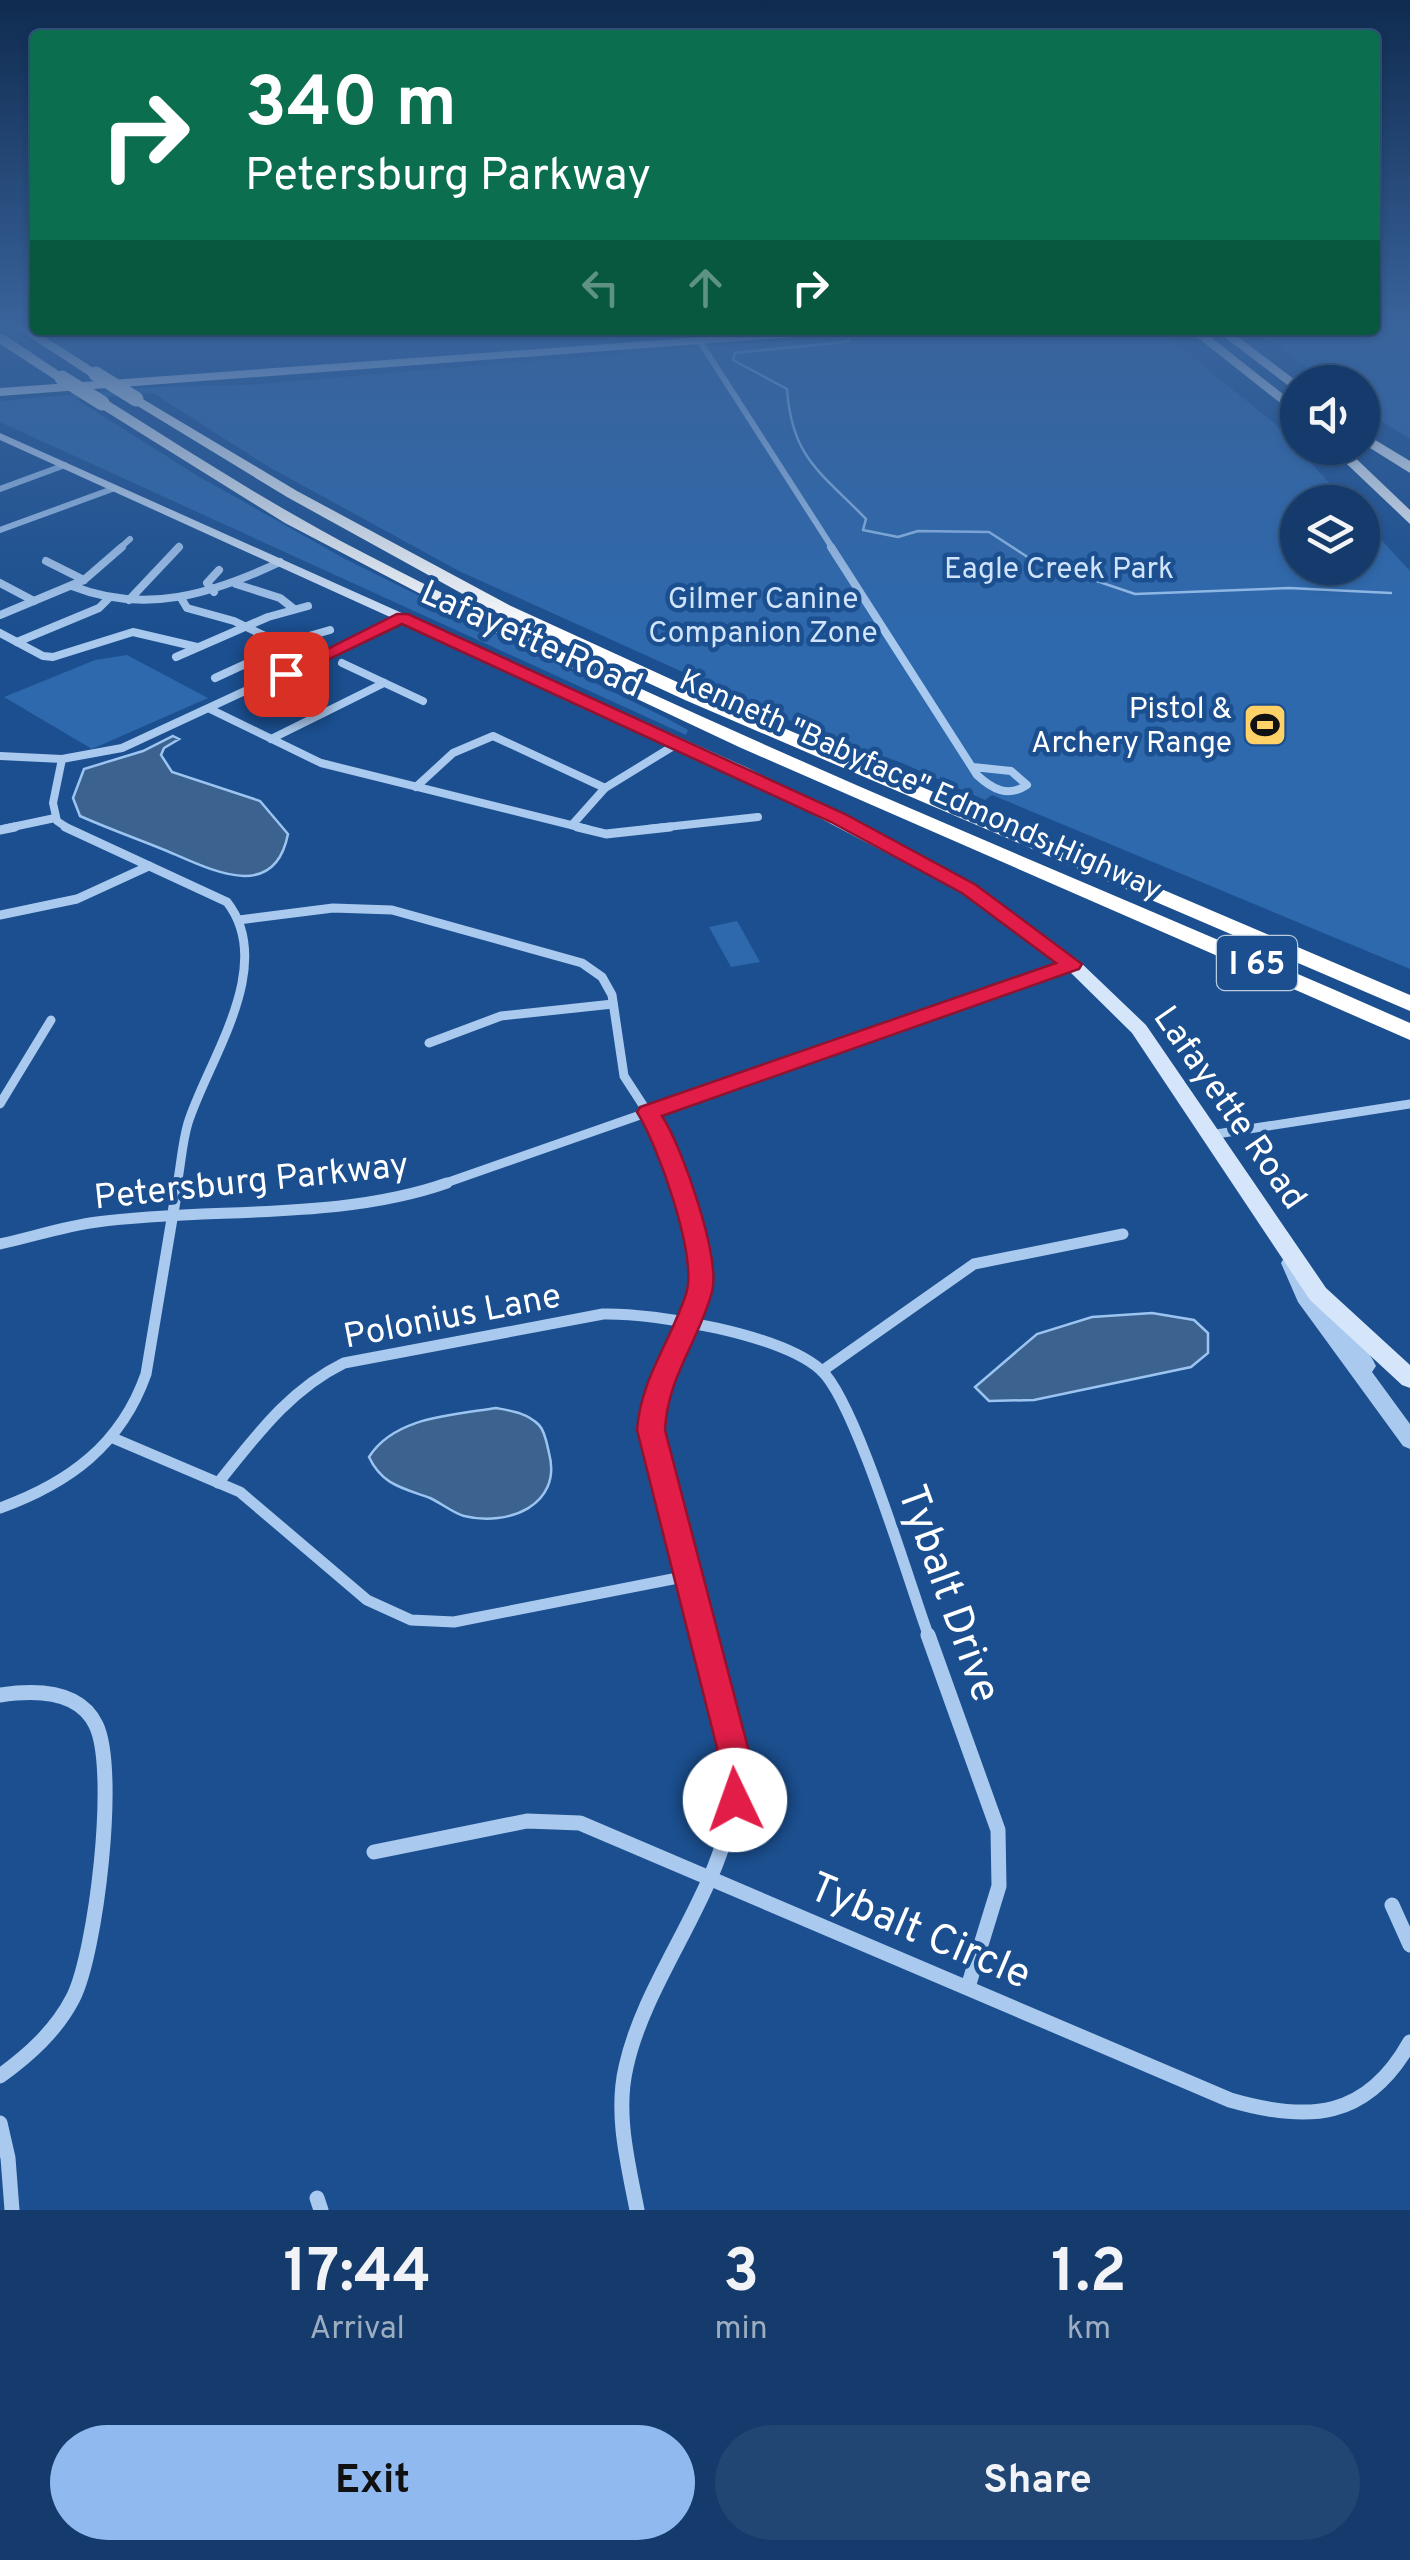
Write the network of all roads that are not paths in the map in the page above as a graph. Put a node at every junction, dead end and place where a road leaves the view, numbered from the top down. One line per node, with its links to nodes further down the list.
1 (146, 430): 56 (highway, Kenneth "Babyface" Edmonds Highway / I 65, bridge)
2 (187, 430): 61 (highway, Kenneth "Babyface" Edmonds Highway / I 65, bridge)
3 (757, 430): 48 (street)
4 (0, 436): 6 (main road, Lafayette Road)
5 (1380, 448): 8 (highway)
6 (65, 465): 9 (main road, Lafayette Road); 10 (street)
7 (1356, 465): 11 (highway)
8 (1410, 468)
9 (114, 488): 12 (street); 16 (main road, Lafayette Road)
10 (0, 489)
11 (1410, 516)
12 (0, 530)
13 (130, 540): 18 (street)
14 (180, 546): 25 (street)
15 (46, 561): 18 (street)
16 (280, 562): 20 (street); 30 (main road, Lafayette Road)
17 (219, 570): 22 (street)
18 (84, 580): 21 (street)
19 (0, 584): 26 (street)
20 (236, 584): 22 (street); 28 (street)
21 (72, 586): 24 (street); 26 (street)
22 (214, 592): 23 (street)
23 (181, 598): 25 (street); 31 (street)
24 (108, 599): 25 (street); 34 (street)
25 (129, 600)
26 (34, 601): 29 (street)
27 (308, 606): 28 (street)
28 (294, 609): 31 (street)
29 (0, 615)
30 (402, 618): 38 (street); 45 (main road, Lafayette Road)
31 (246, 626): 35 (street); 36 (street)
32 (330, 630): 35 (street)
33 (0, 633): 34 (street)
34 (17, 642): 36 (street)
35 (285, 645): 38 (street); 40 (street)
36 (197, 648): 37 (street)
37 (176, 656)
38 (315, 660): 43 (street)
39 (342, 663): 41 (street)
40 (215, 678)
41 (384, 683): 42 (street); 44 (street)
42 (422, 701)
43 (210, 709): 44 (street); 47 (street)
44 (271, 740): 49 (street)
45 (680, 742): 50 (street); 59 (main road, Lafayette Road)
46 (0, 756): 47 (street)
47 (62, 760): 52 (street)
48 (973, 767): 48 (street)
49 (416, 787): 50 (street); 53 (street)
50 (605, 788): 53 (street)
51 (758, 817): 53 (street)
52 (55, 818): 54 (street); 55 (street)
53 (572, 826)
54 (0, 830)
55 (149, 866): 57 (street); 58 (street)
56 (1102, 898): 63 (highway, Kenneth "Babyface" Edmonds Highway / I 65); 65 (highway)
57 (0, 915)
58 (240, 920): 60 (street); 70 (street)
59 (1072, 964): 68 (street, Petersburg Parkway); 69 (main road, Lafayette Road)
60 (613, 1004): 64 (street); 68 (street)
61 (1410, 1004)
62 (51, 1020): 66 (street)
63 (1410, 1032)
64 (429, 1042)
65 (1410, 1050)
66 (0, 1104)
67 (1410, 1104): 69 (street)
68 (648, 1112): 70 (street, Petersburg Parkway); 75 (street)
69 (1210, 1135): 73 (main road, Lafayette Road)
70 (171, 1216): 72 (street, Petersburg Parkway); 78 (street)
71 (1123, 1234): 76 (street)
72 (0, 1244)
73 (1283, 1244): 74 (main road, Lafayette Road); 79 (street)
74 (1318, 1294): 77 (main road, Lafayette Road); 79 (street)
75 (686, 1322): 76 (street, Tybalt Drive); 80 (street, Polonius Lane); 82 (street)
76 (822, 1370): 88 (street, Tybalt Drive)
77 (1410, 1378)
78 (113, 1438): 80 (street); 81 (street)
79 (1410, 1440)
80 (218, 1483): 82 (street)
81 (0, 1508)
82 (688, 1576): 85 (street)
83 (0, 1695): 90 (street)
84 (374, 1852): 85 (street, Tybalt Circle)
85 (707, 1875): 88 (street, Tybalt Circle); 93 (street)
86 (1392, 1906): 87 (street)
87 (1410, 1945)
88 (968, 1987): 89 (street, Tybalt Circle)
89 (1410, 2042)
90 (0, 2076)
91 (0, 2123): 92 (street)
92 (12, 2210)
93 (636, 2210)

